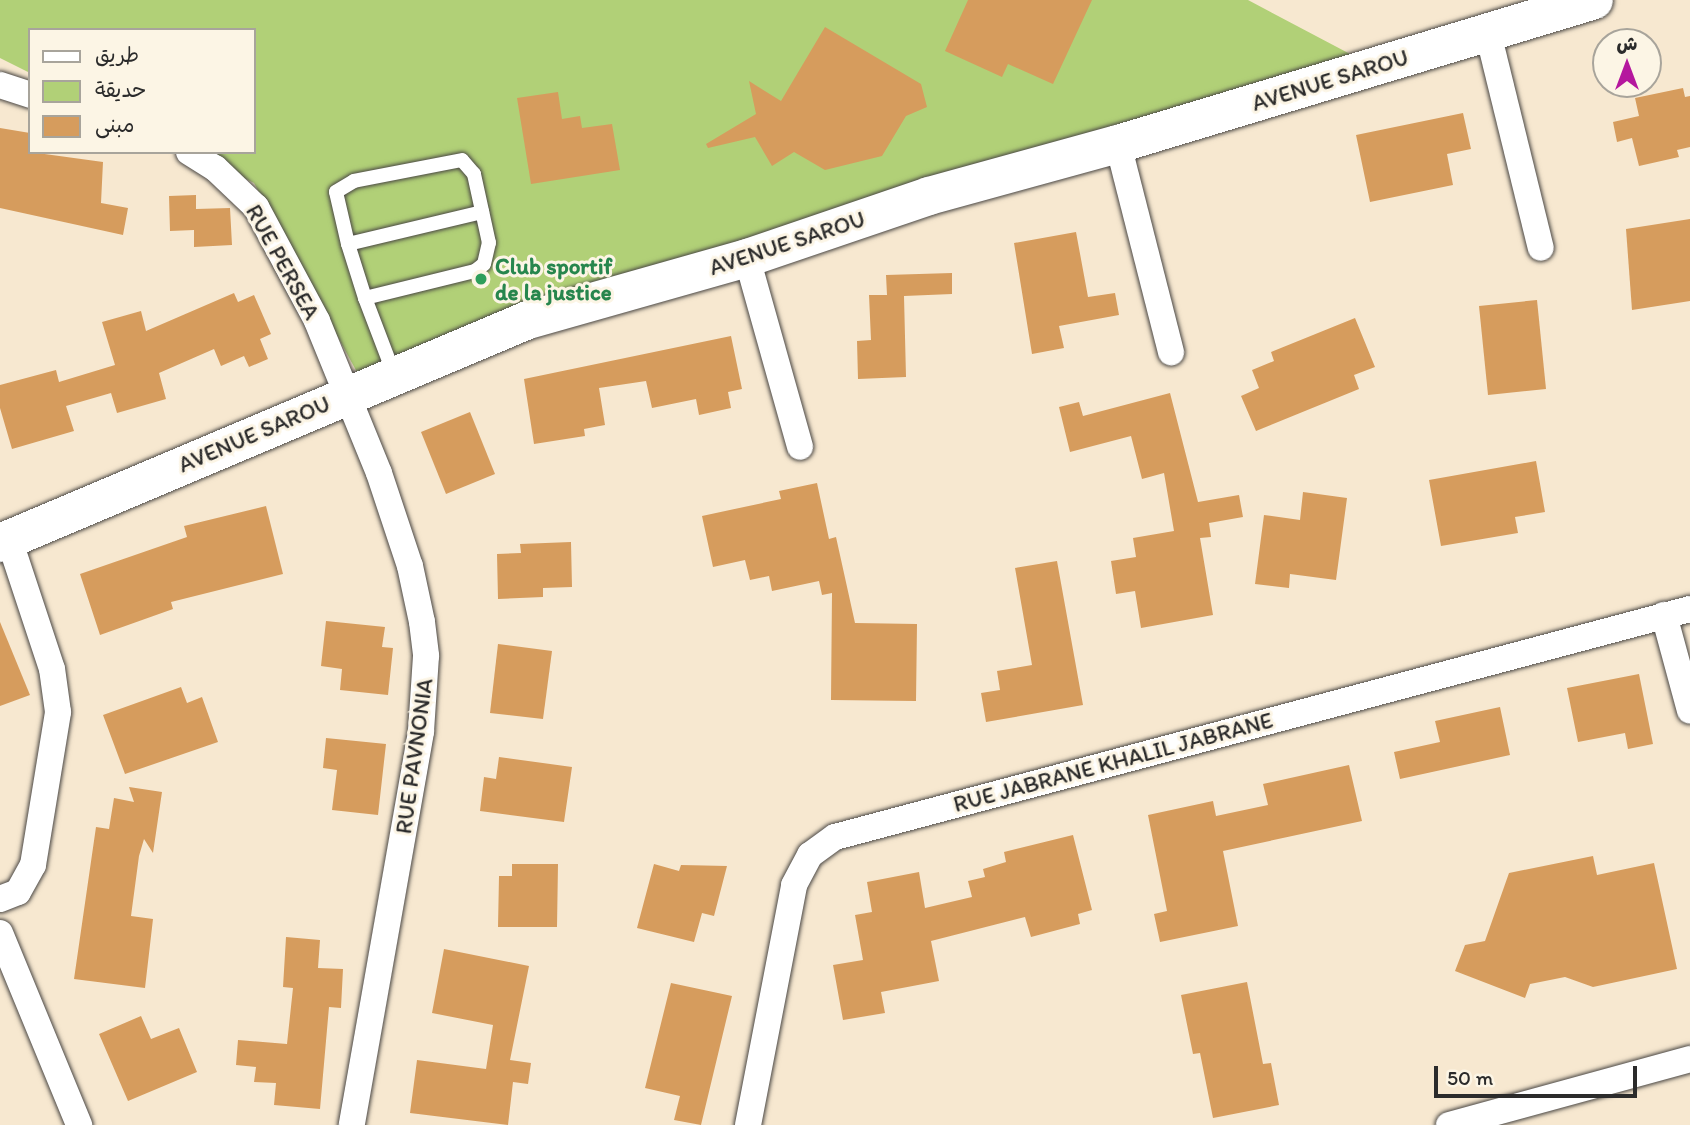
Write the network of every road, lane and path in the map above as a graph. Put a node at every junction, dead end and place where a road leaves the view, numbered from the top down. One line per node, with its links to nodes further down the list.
1 (1594, 0): 2 (street, AVENUE SAROU)
2 (1488, 33): 5 (street, AVENUE SAROU); 9 (street)
3 (0, 85): 4 (street)
4 (28, 94)
5 (1118, 144): 10 (street, AVENUE SAROU); 12 (street)
6 (192, 154): 14 (street, RUE PERSEA)
7 (482, 212): 8 (lane); 8 (lane); 11 (lane)
8 (348, 244): 11 (lane)
9 (1541, 248)
10 (747, 258): 13 (street, AVENUE SAROU); 15 (street)
11 (365, 298): 13 (lane)
12 (1171, 352)
13 (394, 375): 14 (street, AVENUE SAROU)
14 (349, 394): 16 (street, AVENUE SAROU); 24 (street, RUE PAVNONIA)
15 (800, 447)
16 (4, 541): 20 (street)
17 (1690, 608): 18 (street, RUE JABRANE KHALIL JABRANE)
18 (1664, 615): 19 (street); 25 (street, RUE JABRANE KHALIL JABRANE)
19 (1690, 711)
20 (0, 900)
21 (0, 933): 23 (street)
22 (1690, 1059): 26 (street)
23 (79, 1125)
24 (352, 1125)
25 (748, 1125)
26 (1449, 1125)

